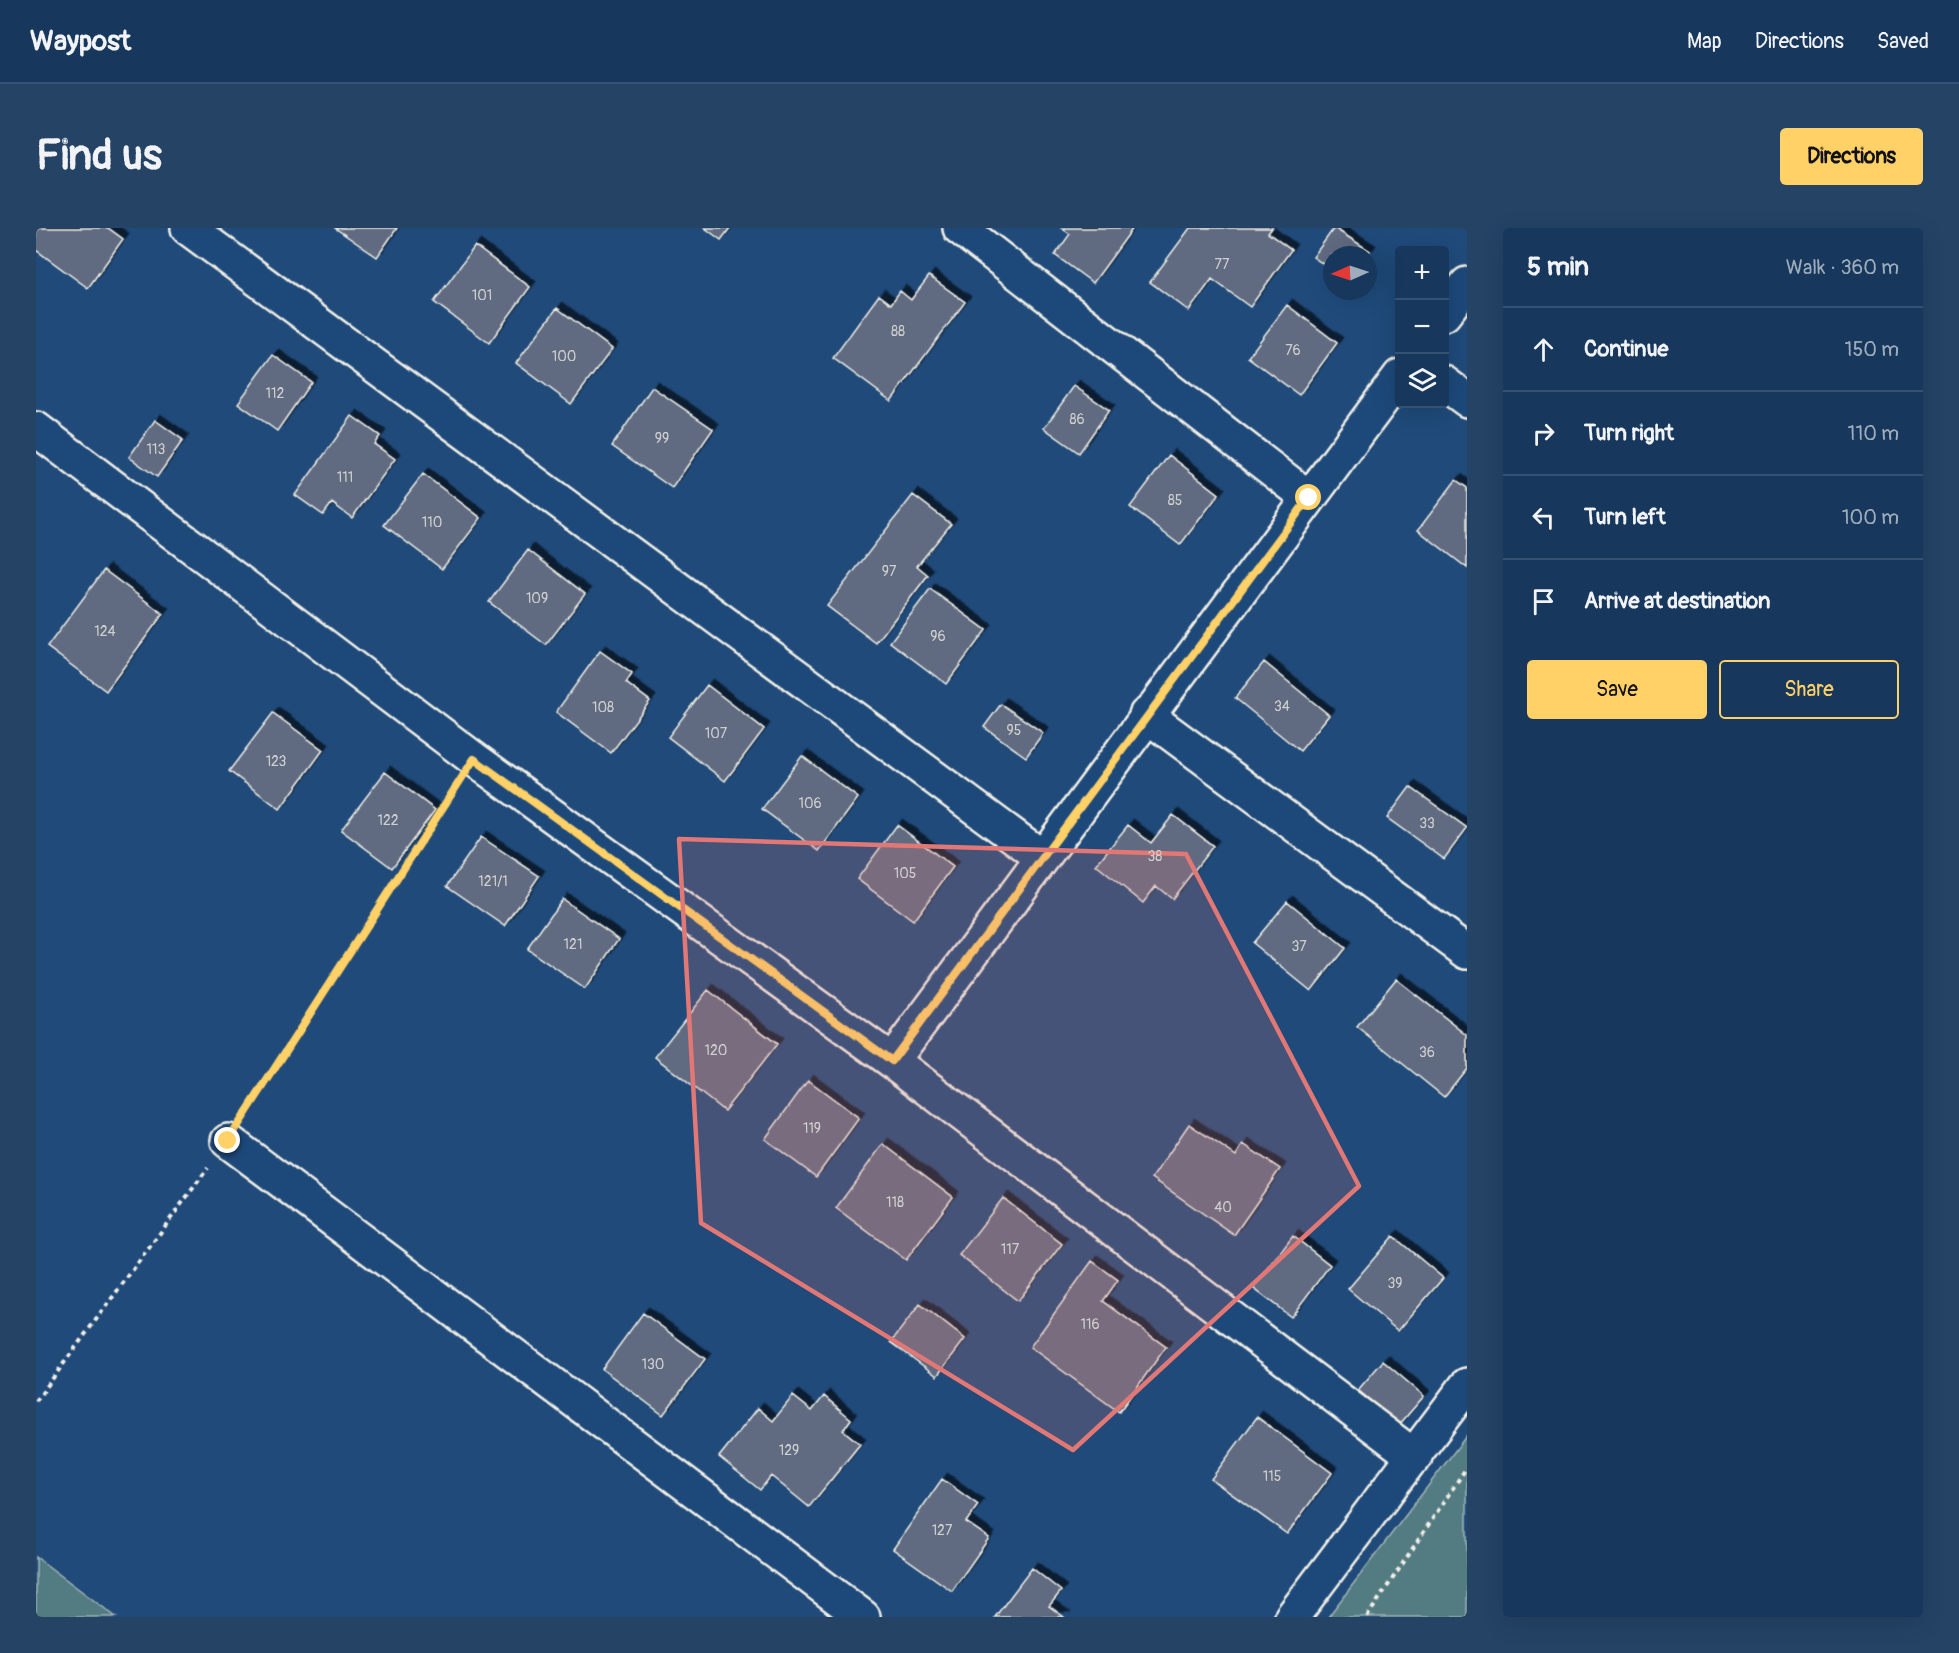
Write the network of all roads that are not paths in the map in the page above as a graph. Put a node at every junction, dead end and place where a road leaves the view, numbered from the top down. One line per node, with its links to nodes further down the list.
1 (188, 228): 11 (street)
2 (960, 228): 9 (street)
3 (1467, 284): 4 (street)
4 (1449, 307)
5 (1395, 383): 9 (street)
6 (1449, 387): 7 (street)
7 (1467, 400)
8 (36, 429): 13 (street)
9 (1309, 498): 10 (street)
10 (1146, 715): 11 (street); 12 (street)
11 (1042, 857): 13 (street)
12 (1467, 952)
13 (892, 1061): 16 (street)
14 (228, 1141): 17 (street)
15 (1467, 1385): 16 (street)
16 (1415, 1457): 18 (street)
17 (863, 1617)
18 (1292, 1617)

